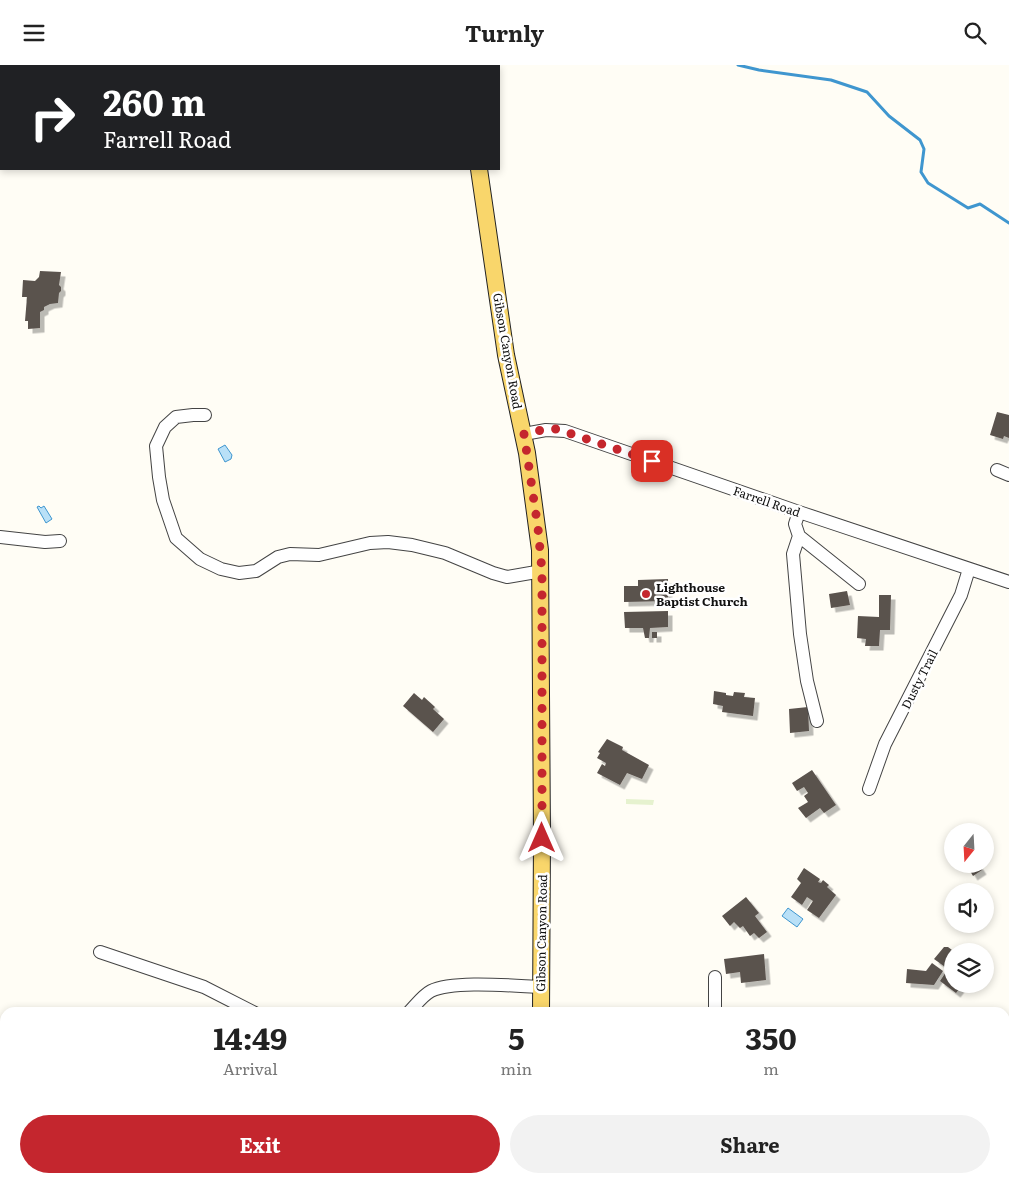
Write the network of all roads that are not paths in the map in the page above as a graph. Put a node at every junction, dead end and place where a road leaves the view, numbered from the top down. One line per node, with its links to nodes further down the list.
1 (480, 170): 3 (main road, Gibson Canyon Road)
2 (204, 415): 9 (street)
3 (524, 434): 4 (street, Farrell Road); 9 (main road, Gibson Canyon Road)
4 (799, 512): 5 (street); 8 (street, Farrell Road)
5 (799, 536): 11 (street); 12 (street)
6 (0, 537): 7 (street)
7 (60, 541)
8 (970, 569): 10 (street, Farrell Road); 13 (street, Dusty Trail)
9 (542, 571): 16 (main road, Gibson Canyon Road)
10 (1009, 582)
11 (859, 584)
12 (817, 721)
13 (869, 789)
14 (100, 951): 17 (street)
15 (715, 977): 20 (street)
16 (541, 987): 18 (street); 19 (main road, Gibson Canyon Road)
17 (244, 1007)
18 (414, 1007)
19 (540, 1007)
20 (715, 1007)

